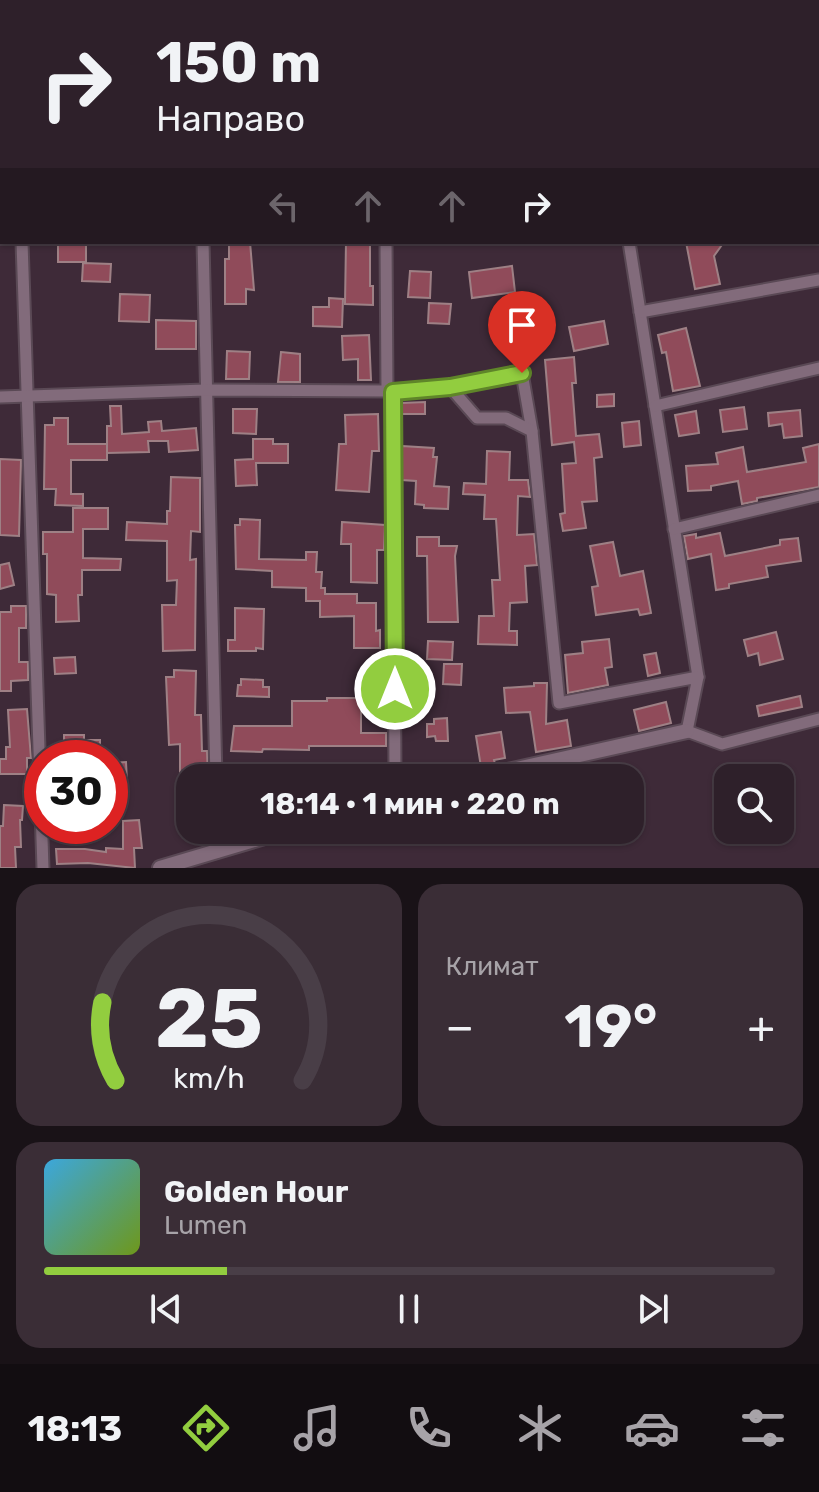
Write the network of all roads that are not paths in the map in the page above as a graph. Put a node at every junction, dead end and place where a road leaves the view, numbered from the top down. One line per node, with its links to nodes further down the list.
1 (22, 244): 12 (street)
2 (203, 244): 9 (street)
3 (386, 244): 10 (street)
4 (629, 244): 6 (street)
5 (819, 280): 6 (street)
6 (640, 312): 13 (street)
7 (819, 368): 13 (street)
8 (450, 387): 10 (street); 14 (street); 14 (street)
9 (205, 390): 10 (street); 12 (street); 20 (street)
10 (390, 391): 21 (street)
11 (0, 397): 12 (street)
12 (26, 397): 26 (street)
13 (655, 406): 16 (street)
14 (532, 431): 17 (street)
15 (819, 495): 16 (street)
16 (674, 529): 17 (street)
17 (698, 677): 19 (street)
18 (819, 719): 19 (street)
19 (687, 731): 22 (street)
20 (216, 764)
21 (395, 764)
22 (539, 764)
23 (218, 844): 25 (street)
24 (243, 844): 25 (street)
25 (218, 852): 27 (street)
26 (43, 868)
27 (160, 868)

